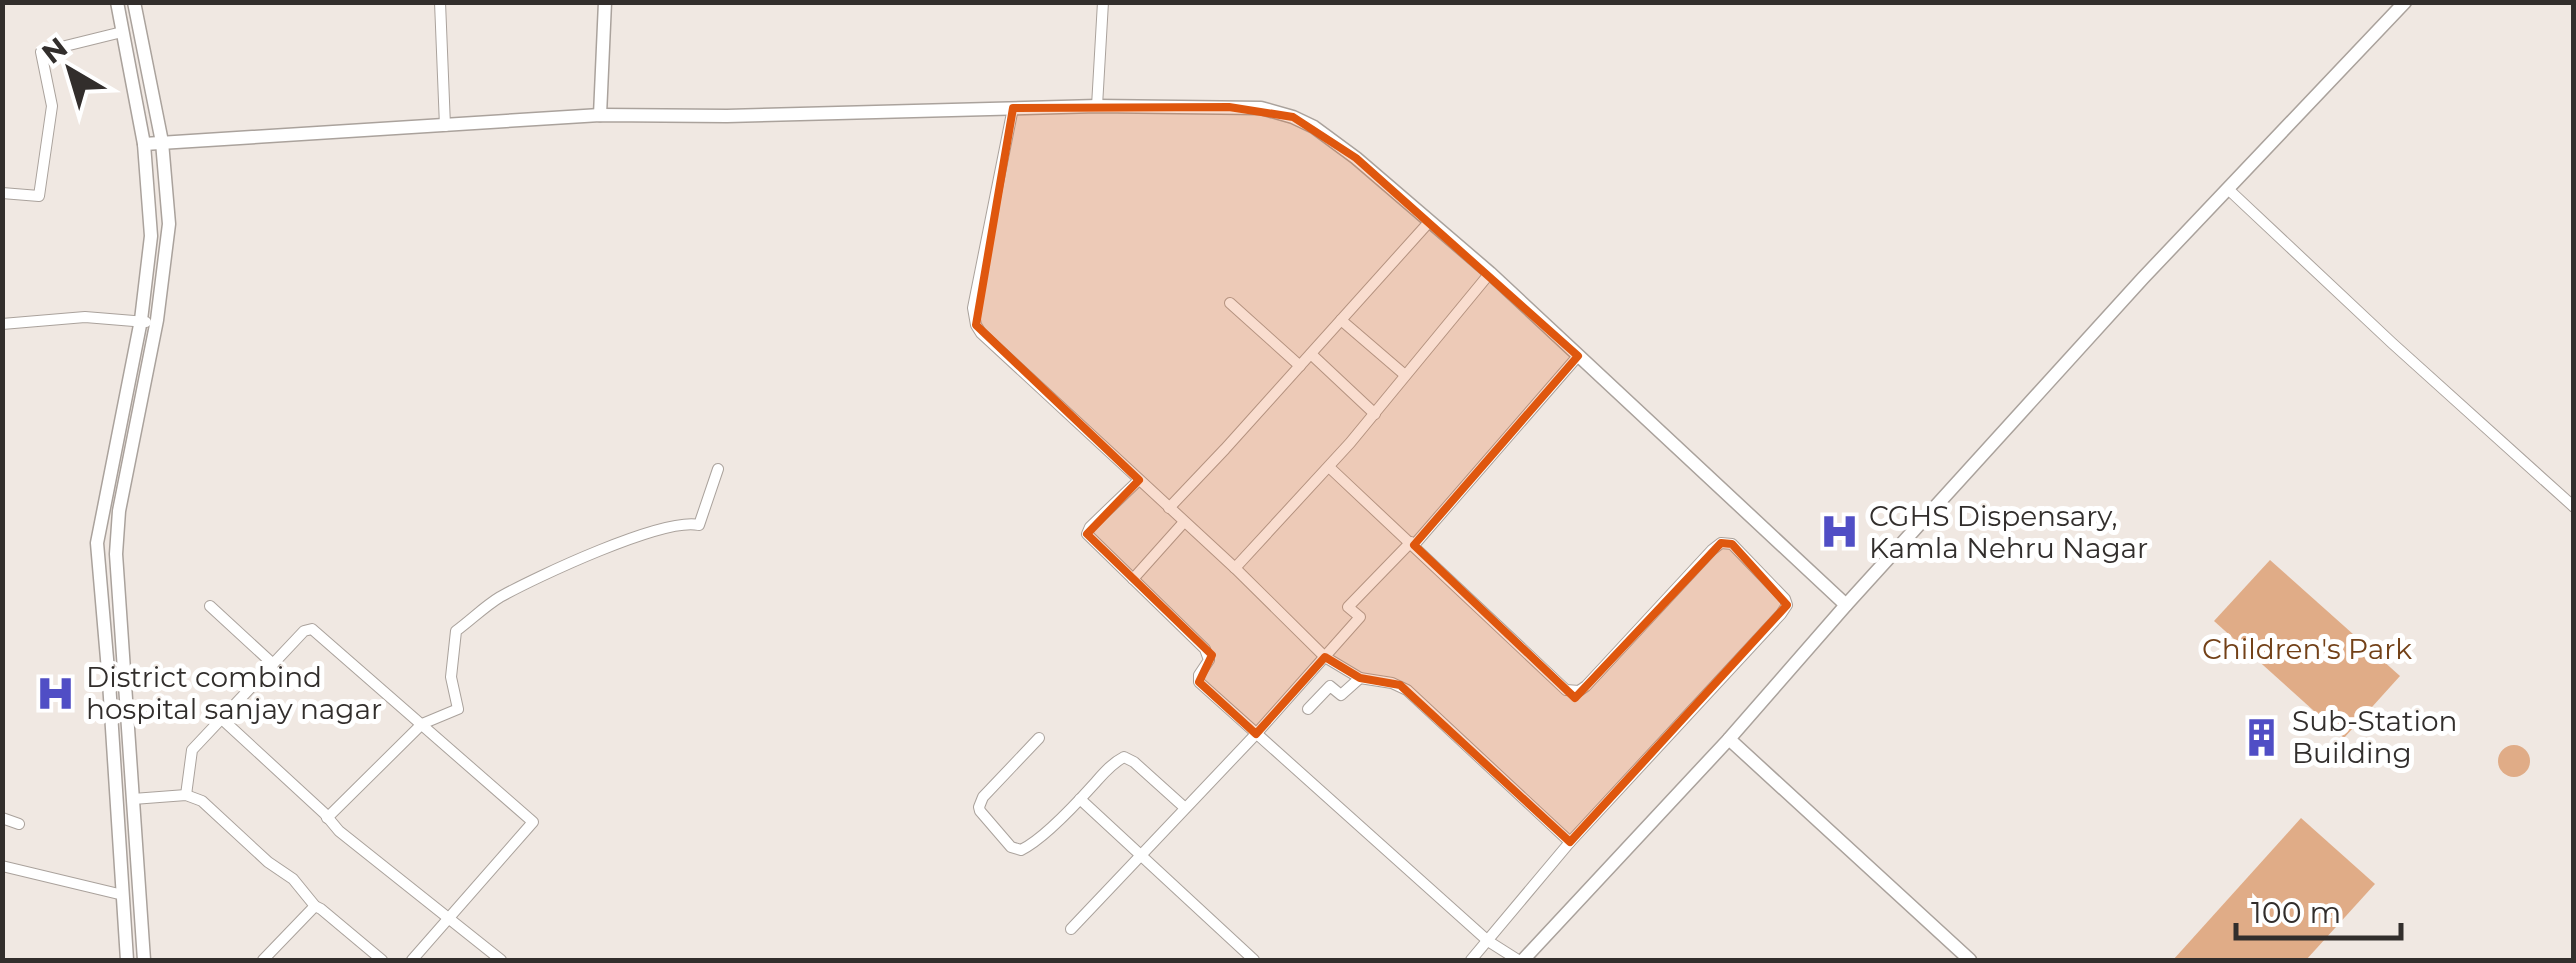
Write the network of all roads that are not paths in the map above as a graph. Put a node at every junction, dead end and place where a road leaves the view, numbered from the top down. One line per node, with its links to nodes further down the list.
1 (117, 2): 7 (street)
2 (134, 2): 12 (street)
3 (440, 2): 11 (street)
4 (604, 2): 10 (street)
5 (1103, 2): 8 (street)
6 (2404, 2): 14 (street)
7 (122, 32): 13 (street); 15 (street)
8 (1096, 106): 9 (street); 16 (street)
9 (1013, 108): 10 (street); 30 (street)
10 (600, 115): 11 (street)
11 (445, 126): 12 (street)
12 (162, 142): 13 (street); 22 (street)
13 (144, 144): 19 (street)
14 (2228, 189): 32 (street); 38 (street)
15 (2, 193)
16 (1430, 221): 17 (street); 20 (street)
17 (1490, 273): 24 (street); 26 (street)
18 (1230, 303): 25 (street)
19 (142, 320): 21 (street); 22 (street); 58 (street)
20 (1341, 320): 23 (street); 26 (street)
21 (2, 324)
22 (156, 326): 49 (street)
23 (1311, 354): 25 (street); 27 (street)
24 (1578, 356): 34 (street); 38 (street)
25 (1300, 366): 31 (street)
26 (1405, 376): 27 (street)
27 (1375, 414): 28 (street)
28 (1329, 467): 34 (street); 35 (street)
29 (718, 469): 44 (street)
30 (1139, 480): 31 (street); 36 (street)
31 (1169, 508): 33 (street)
32 (2574, 508)
33 (1184, 522): 35 (street); 36 (street)
34 (1412, 544): 39 (street); 55 (street)
35 (1235, 568): 39 (street)
36 (1133, 579): 45 (street)
37 (210, 606): 40 (street)
38 (1846, 606): 47 (street)
39 (1325, 658): 41 (street); 45 (street)
40 (272, 664): 43 (street); 44 (street)
41 (1360, 678): 42 (street); 55 (street)
42 (1308, 709)
43 (223, 720): 48 (street); 53 (street)
44 (422, 724): 53 (street); 60 (street)
45 (1256, 734): 51 (street); 62 (street)
46 (1040, 738): 50 (street)
47 (1728, 739): 71 (street); 72 (street)
48 (186, 795): 49 (street); 59 (street)
49 (133, 799): 64 (street)
50 (1080, 799): 51 (street); 56 (street)
51 (1184, 807): 56 (street)
52 (2, 818): 54 (street)
53 (327, 818): 60 (street)
54 (19, 824)
55 (1570, 842): 62 (street)
56 (1141, 854): 61 (street); 69 (street)
57 (2, 866): 58 (street)
58 (123, 894): 63 (street)
59 (315, 906): 65 (street); 66 (street)
60 (449, 918): 67 (street); 68 (street)
61 (1070, 929)
62 (1488, 941): 70 (street); 71 (street)
63 (127, 960)
64 (144, 960)
65 (262, 960)
66 (382, 960)
67 (412, 960)
68 (502, 960)
69 (1254, 960)
70 (1470, 960)
71 (1521, 960)
72 (1970, 960)

